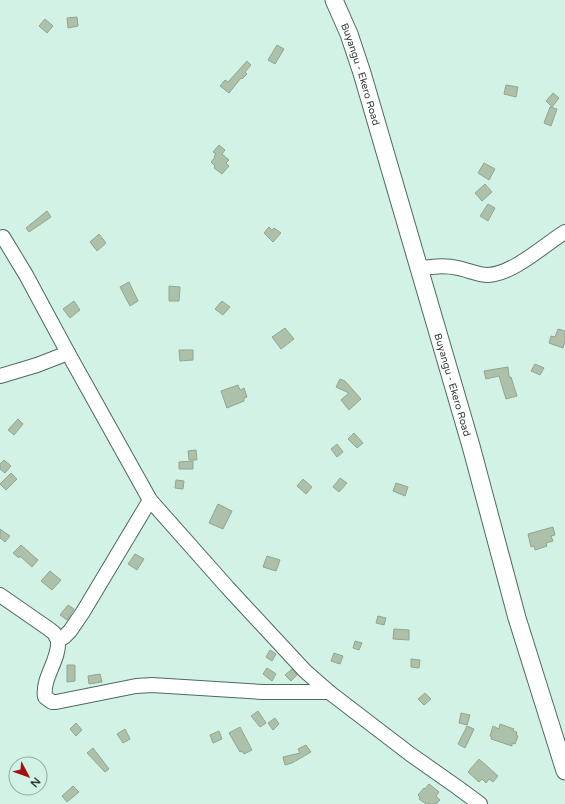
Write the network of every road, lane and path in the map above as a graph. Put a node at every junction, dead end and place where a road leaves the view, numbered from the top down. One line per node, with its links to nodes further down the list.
1 (334, 0): 4 (main road, Buyangu - Ekero Road)
2 (565, 232): 4 (street)
3 (3, 237): 5 (street)
4 (419, 269): 11 (main road, Buyangu - Ekero Road)
5 (68, 353): 6 (street); 7 (street)
6 (0, 376)
7 (150, 500): 9 (street); 10 (street)
8 (0, 595): 9 (street)
9 (58, 640): 10 (street)
10 (329, 692): 12 (street)
11 (565, 772)
12 (480, 804)

